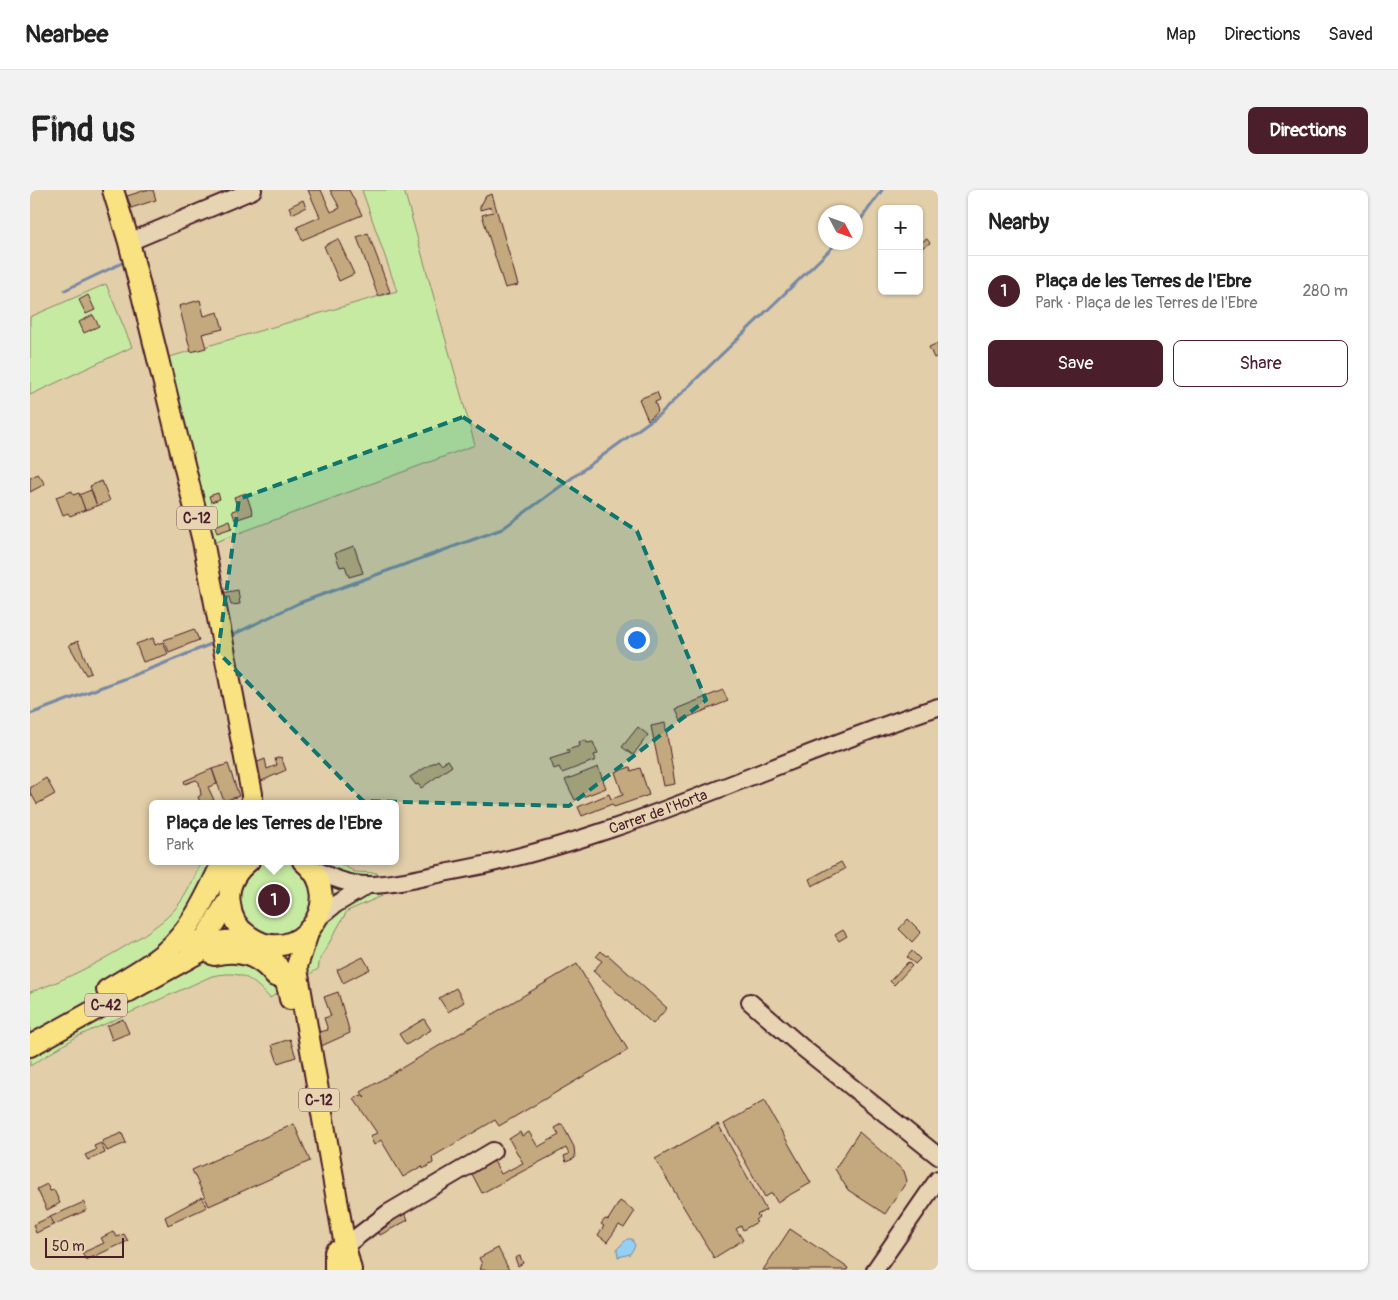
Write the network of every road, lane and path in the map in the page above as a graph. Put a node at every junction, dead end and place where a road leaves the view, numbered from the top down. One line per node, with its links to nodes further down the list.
1 (114, 190): 3 (main road, C-12)
2 (253, 190): 3 (street)
3 (129, 242): 5 (main road, C-12)
4 (938, 707): 10 (street, Carrer de l'Horta)
5 (251, 800)
6 (221, 865): 15 (main road)
7 (244, 865): 11 (main road)
8 (306, 865): 12 (main road, C-12)
9 (308, 865): 10 (street)
10 (368, 885): 12 (street)
11 (229, 899): 13 (main road, C-12); 15 (main road, C-42)
12 (313, 925): 13 (main road); 23 (main road, C-12)
13 (256, 941): 14 (main road, C-42); 17 (main road, C-12)
14 (181, 964): 17 (main road); 19 (main road, C-42)
15 (107, 990): 18 (main road, C-42)
16 (750, 1002): 21 (street)
17 (294, 1024): 23 (main road, C-12)
18 (30, 1032)
19 (30, 1046)
20 (493, 1151): 23 (street)
21 (938, 1156)
22 (938, 1179): 25 (street)
23 (338, 1259): 24 (main road, C-12)
24 (351, 1270)
25 (875, 1270)

